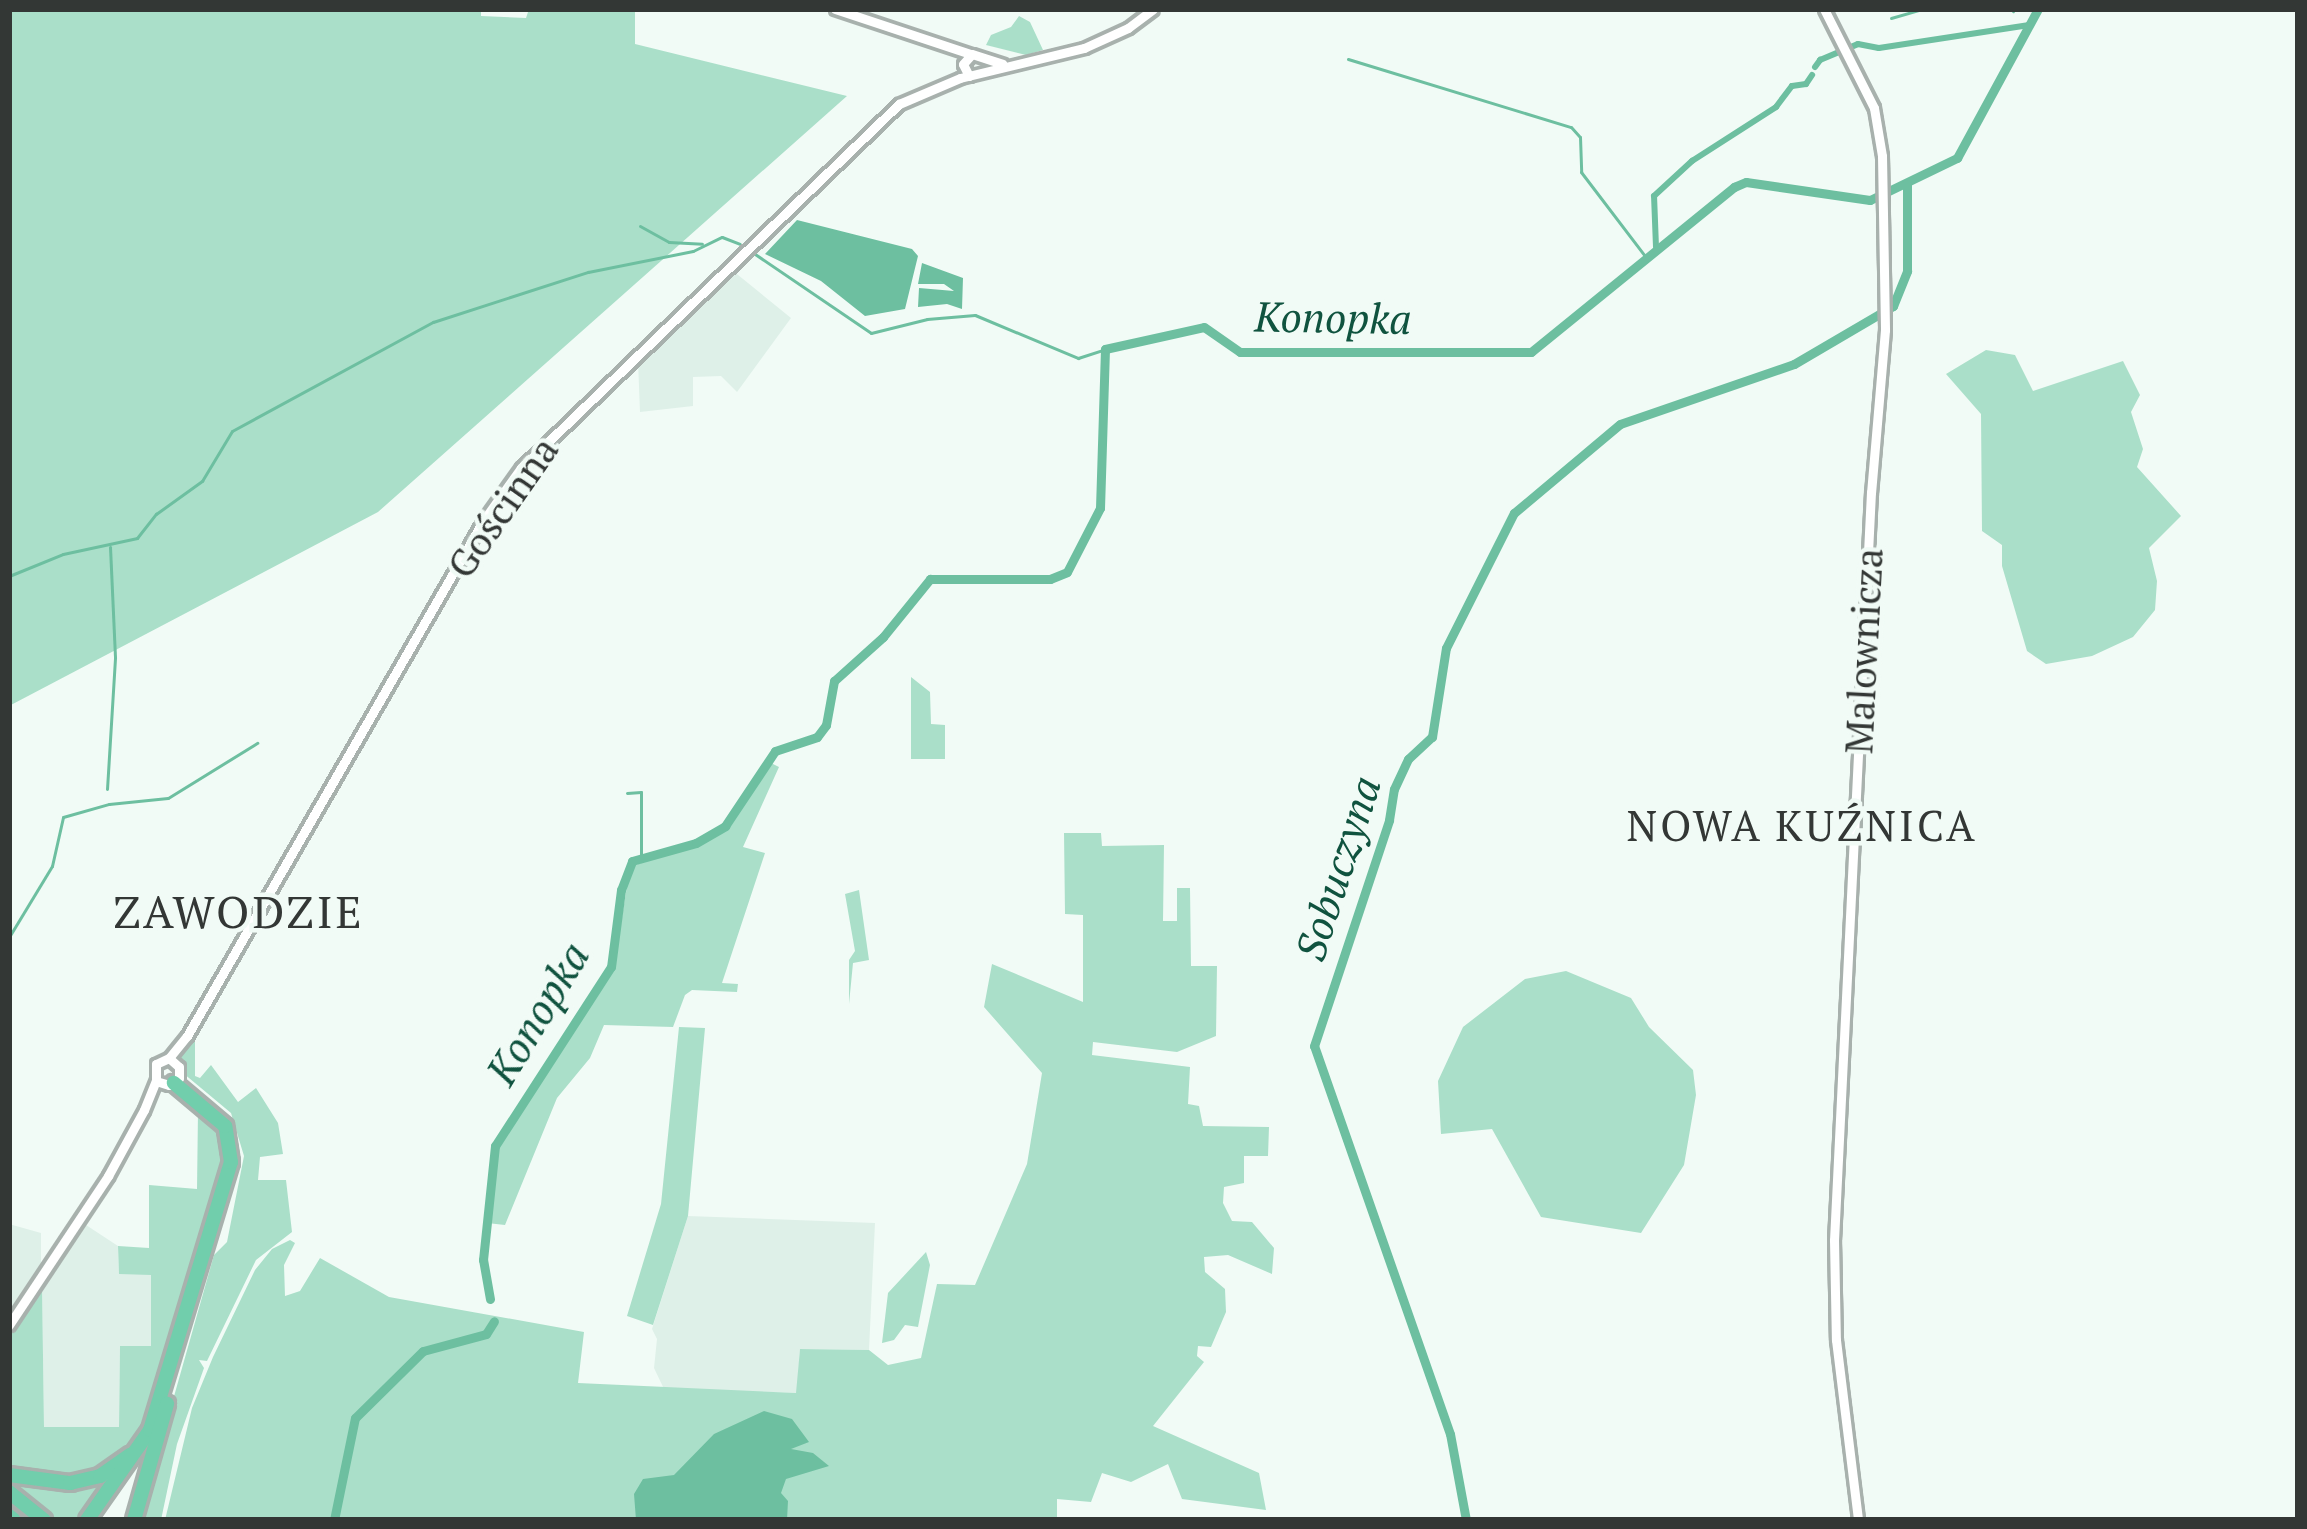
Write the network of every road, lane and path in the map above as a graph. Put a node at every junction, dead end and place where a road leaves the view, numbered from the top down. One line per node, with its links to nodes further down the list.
1 (835, 9): 4 (main road)
2 (1153, 9): 5 (main road, Gościnna)
3 (1824, 9): 15 (main road, Malownicza)
4 (967, 65): 5 (main road, Gościnna); 5 (main road); 6 (main road, Gościnna)
5 (986, 66)
6 (170, 1074): 7 (main road, Gościnna); 8 (highway)
7 (9, 1325)
8 (159, 1415): 9 (highway); 12 (highway); 13 (highway); 14 (highway)
9 (9, 1475)
10 (9, 1492): 11 (highway)
11 (44, 1520)
12 (87, 1520)
13 (97, 1520)
14 (134, 1520)
15 (1858, 1520)

